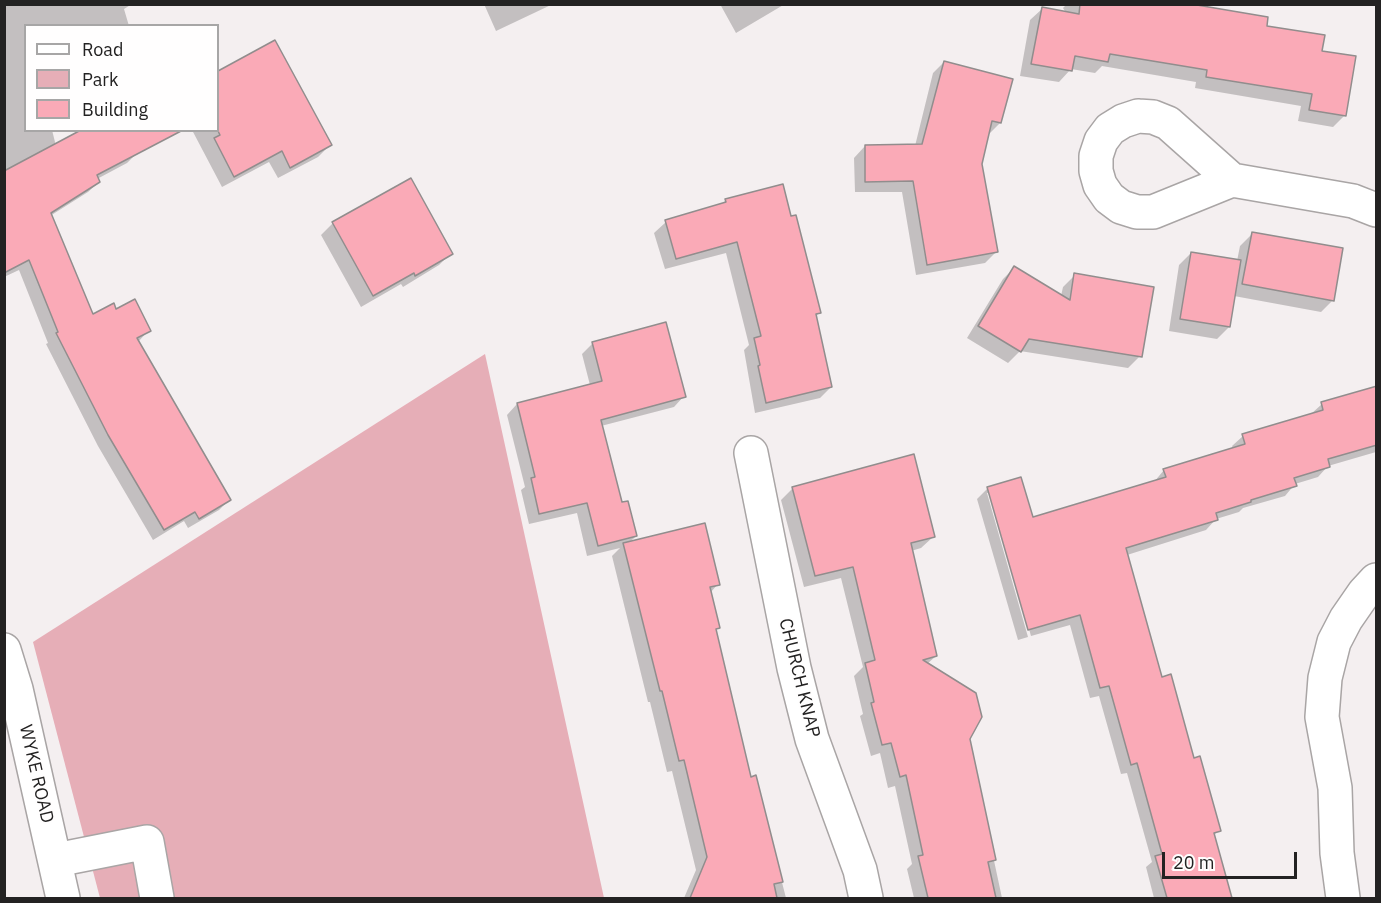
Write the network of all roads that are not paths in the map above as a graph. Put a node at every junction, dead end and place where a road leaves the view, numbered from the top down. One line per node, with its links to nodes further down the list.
1 (1232, 180): 2 (street)
2 (1377, 210)
3 (752, 453): 9 (street, CHURCH KNAP)
4 (1377, 580): 10 (street)
5 (4, 650): 6 (street, WYKE ROAD)
6 (56, 860): 7 (street, WYKE ROAD); 8 (street)
7 (63, 898)
8 (157, 898)
9 (866, 898)
10 (1343, 898)

